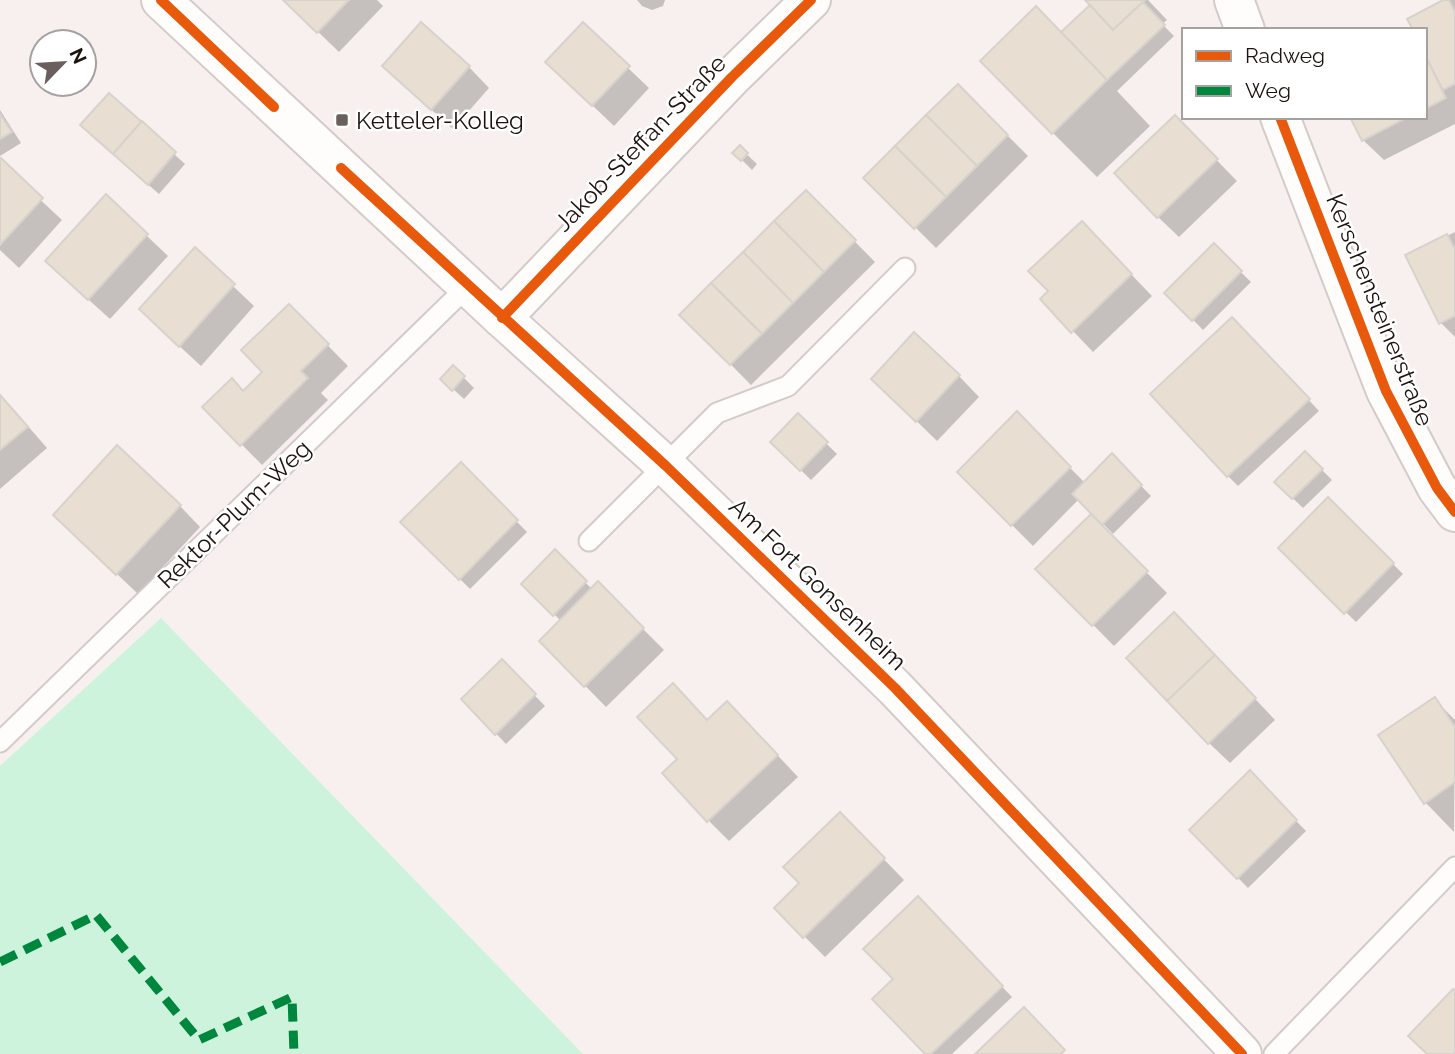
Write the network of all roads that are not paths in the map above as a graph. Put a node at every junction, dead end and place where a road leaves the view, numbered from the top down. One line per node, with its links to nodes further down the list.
1 (161, 0): 7 (street, Am Fort Gonsenheim)
2 (811, 0): 8 (street, Jakob-Steffan-Straße)
3 (1234, 0): 4 (street)
4 (1244, 28)
5 (1281, 119): 10 (street, Kerschensteinerstraße)
6 (905, 268): 9 (lane)
7 (468, 286): 8 (street, Am Fort Gonsenheim); 12 (lane, Rektor-Plum-Weg)
8 (502, 318): 9 (street, Am Fort Gonsenheim)
9 (666, 466): 11 (lane); 14 (street, Am Fort Gonsenheim)
10 (1455, 512)
11 (589, 541)
12 (0, 742)
13 (1455, 867): 15 (lane)
14 (1242, 1054)
15 (1274, 1054)

